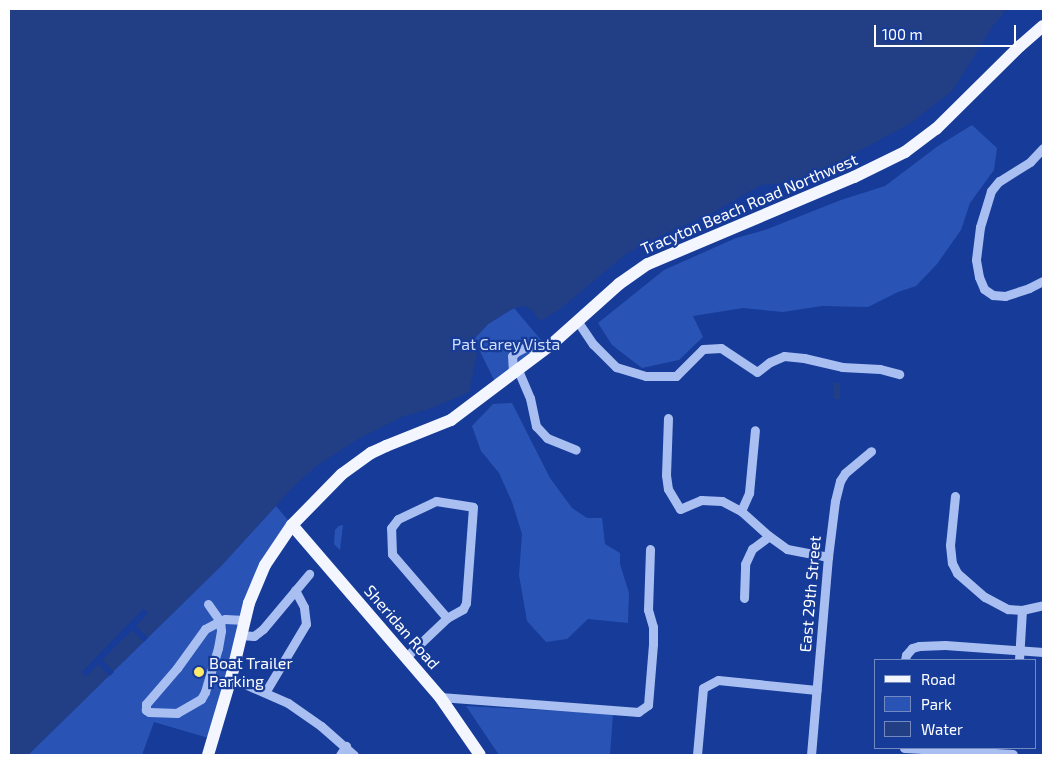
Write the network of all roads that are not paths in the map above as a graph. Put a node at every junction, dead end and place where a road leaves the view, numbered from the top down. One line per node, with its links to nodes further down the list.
1 (1043, 26): 4 (main road, Tracyton Beach Road Northwest)
2 (1043, 148): 3 (street)
3 (1043, 281)
4 (578, 322): 5 (main road, Tracyton Beach Road Northwest); 6 (street)
5 (515, 372): 9 (street); 13 (main road, Tracyton Beach Road Northwest)
6 (899, 374)
7 (668, 418): 12 (street)
8 (755, 430): 12 (street)
9 (576, 450)
10 (871, 451): 16 (street, East 29th Street)
11 (955, 496): 22 (street)
12 (741, 511): 14 (street)
13 (292, 525): 24 (main road, Tracyton Beach Road Northwest); 29 (main road, Sheridan Road)
14 (769, 536): 16 (street); 19 (street)
15 (650, 549): 35 (street)
16 (828, 557): 33 (street, East 29th Street)
17 (308, 574): 18 (street)
18 (295, 590): 26 (street); 34 (street)
19 (744, 598)
20 (208, 604): 25 (street)
21 (1043, 605): 22 (street)
22 (1022, 610): 27 (street)
23 (447, 618): 23 (street); 29 (street)
24 (244, 620): 25 (street); 26 (main road, Tracyton Beach Road Northwest)
25 (220, 621): 25 (street)
26 (240, 635): 32 (main road, Tracyton Beach Road Northwest)
27 (1020, 650): 28 (street); 30 (street); 31 (street)
28 (1043, 652)
29 (406, 657): 35 (main road, Sheridan Road)
30 (905, 659)
31 (1019, 659)
32 (231, 678): 34 (street); 39 (main road, Tracyton Beach Road Northwest)
33 (816, 690): 43 (street); 44 (street, East 29th Street)
34 (266, 692): 36 (street)
35 (440, 697): 42 (main road, Sheridan Road)
36 (346, 746): 40 (street); 41 (street)
37 (931, 749): 38 (street)
38 (1013, 752)
39 (208, 755)
40 (340, 755)
41 (354, 755)
42 (480, 755)
43 (697, 755)
44 (811, 755)

